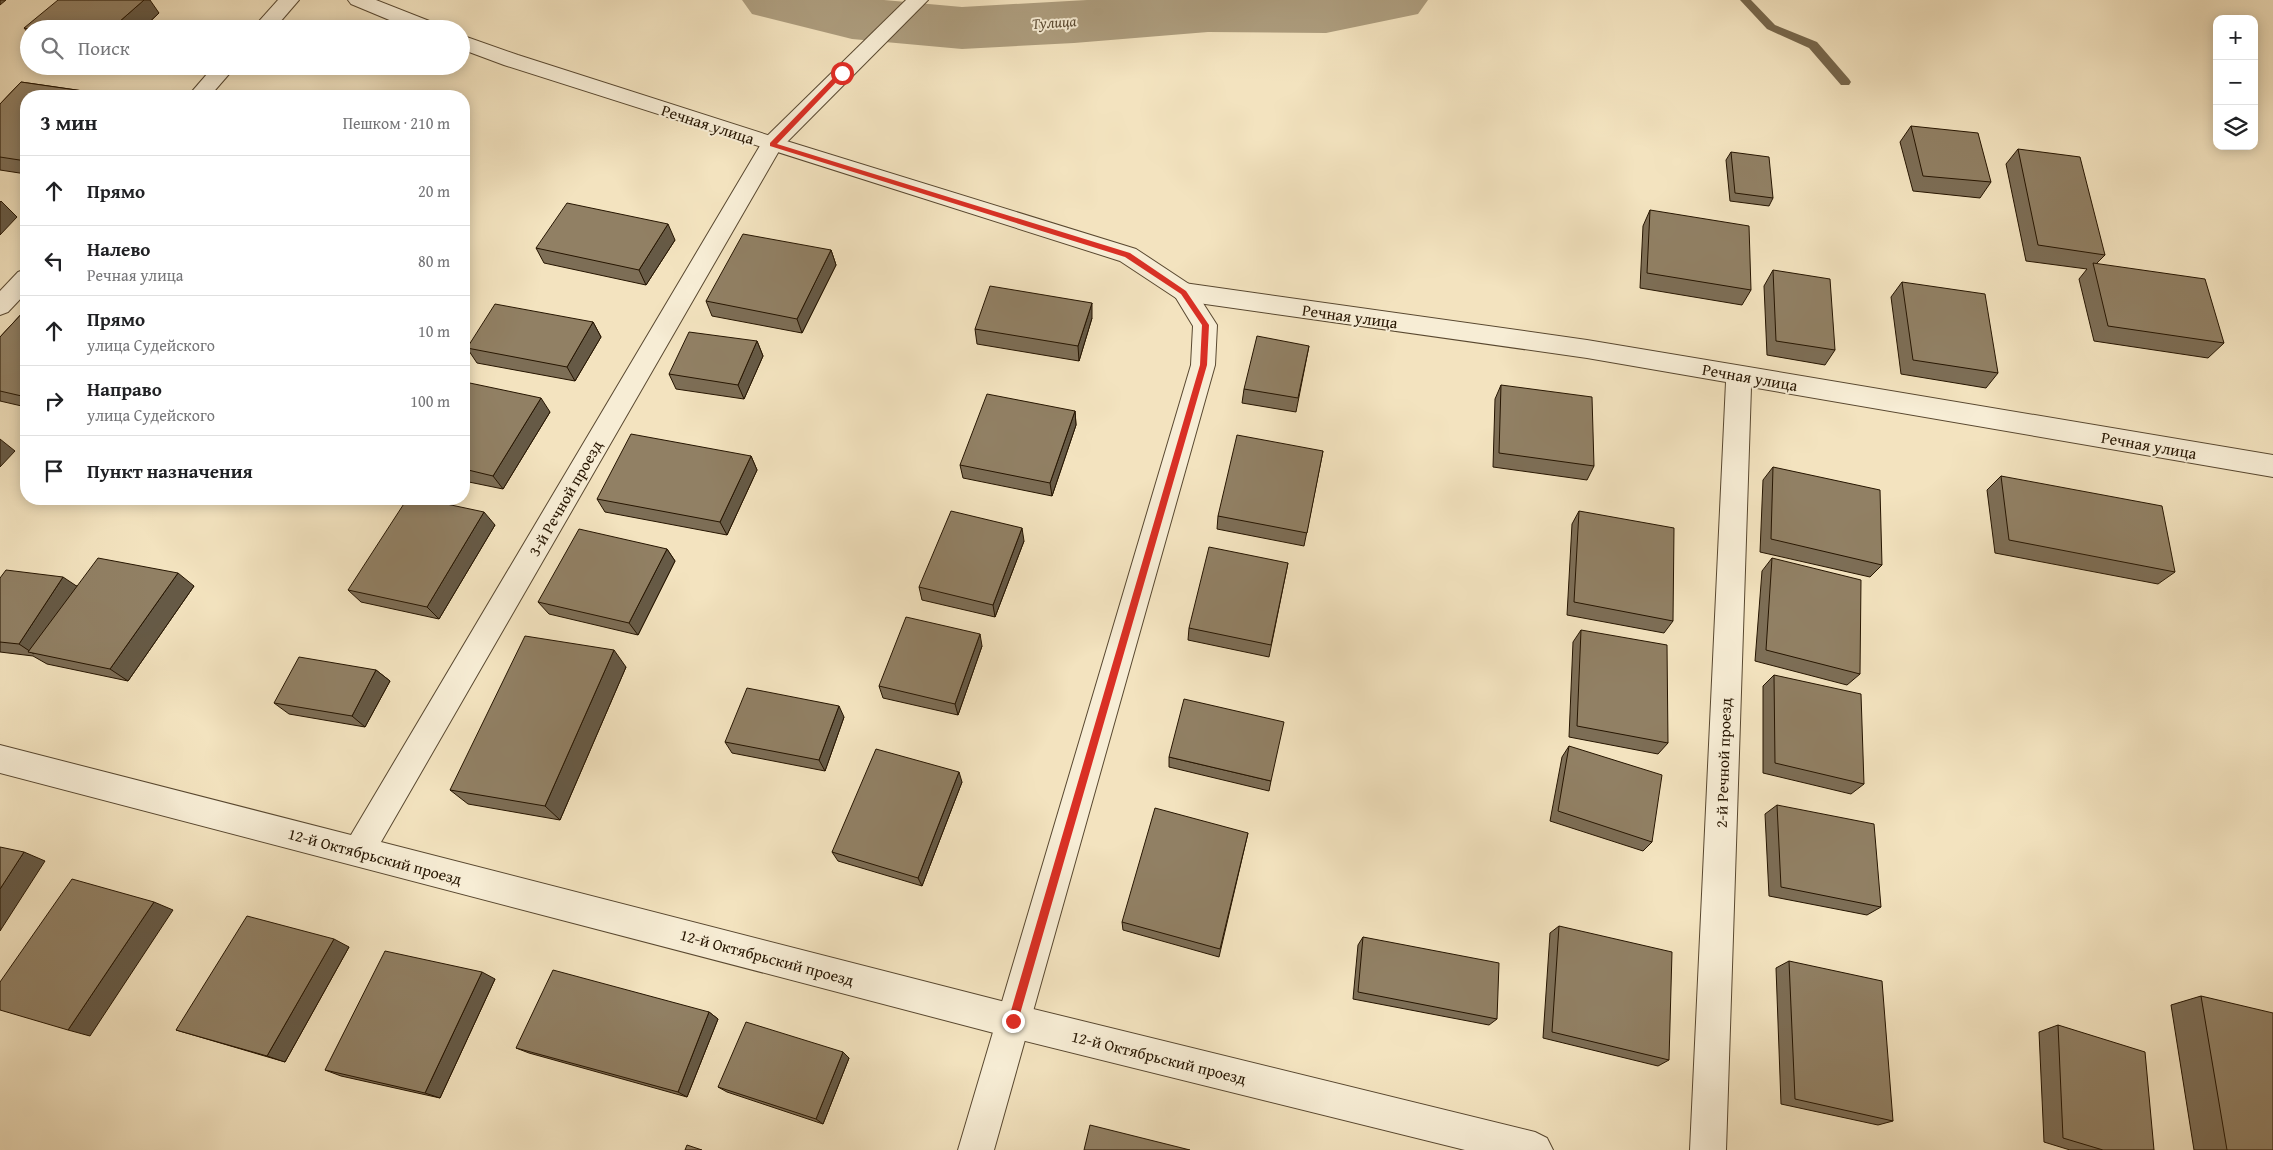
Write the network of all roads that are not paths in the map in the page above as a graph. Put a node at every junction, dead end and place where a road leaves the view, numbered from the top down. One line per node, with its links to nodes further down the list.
1 (289, 0): 4 (street)
2 (358, 0): 5 (street)
3 (918, 0): 9 (street, 3-й Речной проезд)
4 (270, 20)
5 (408, 20)
6 (470, 44): 9 (street, Речная улица)
7 (218, 75): 8 (street)
8 (204, 90)
9 (772, 144): 11 (street, Речная улица); 16 (street, 3-й Речной проезд)
10 (20, 284): 12 (street)
11 (1184, 292): 13 (street, Речная улица); 17 (street)
12 (0, 306)
13 (1739, 375): 14 (street, Речная улица); 20 (street, 2-й Речной проезд)
14 (2273, 466)
15 (0, 759): 16 (street, 12-й Октябрьский проезд)
16 (358, 852): 17 (street, 12-й Октябрьский проезд)
17 (1013, 1021): 18 (street); 19 (street, 12-й Октябрьский проезд)
18 (976, 1150)
19 (1535, 1150)
20 (1708, 1150)

